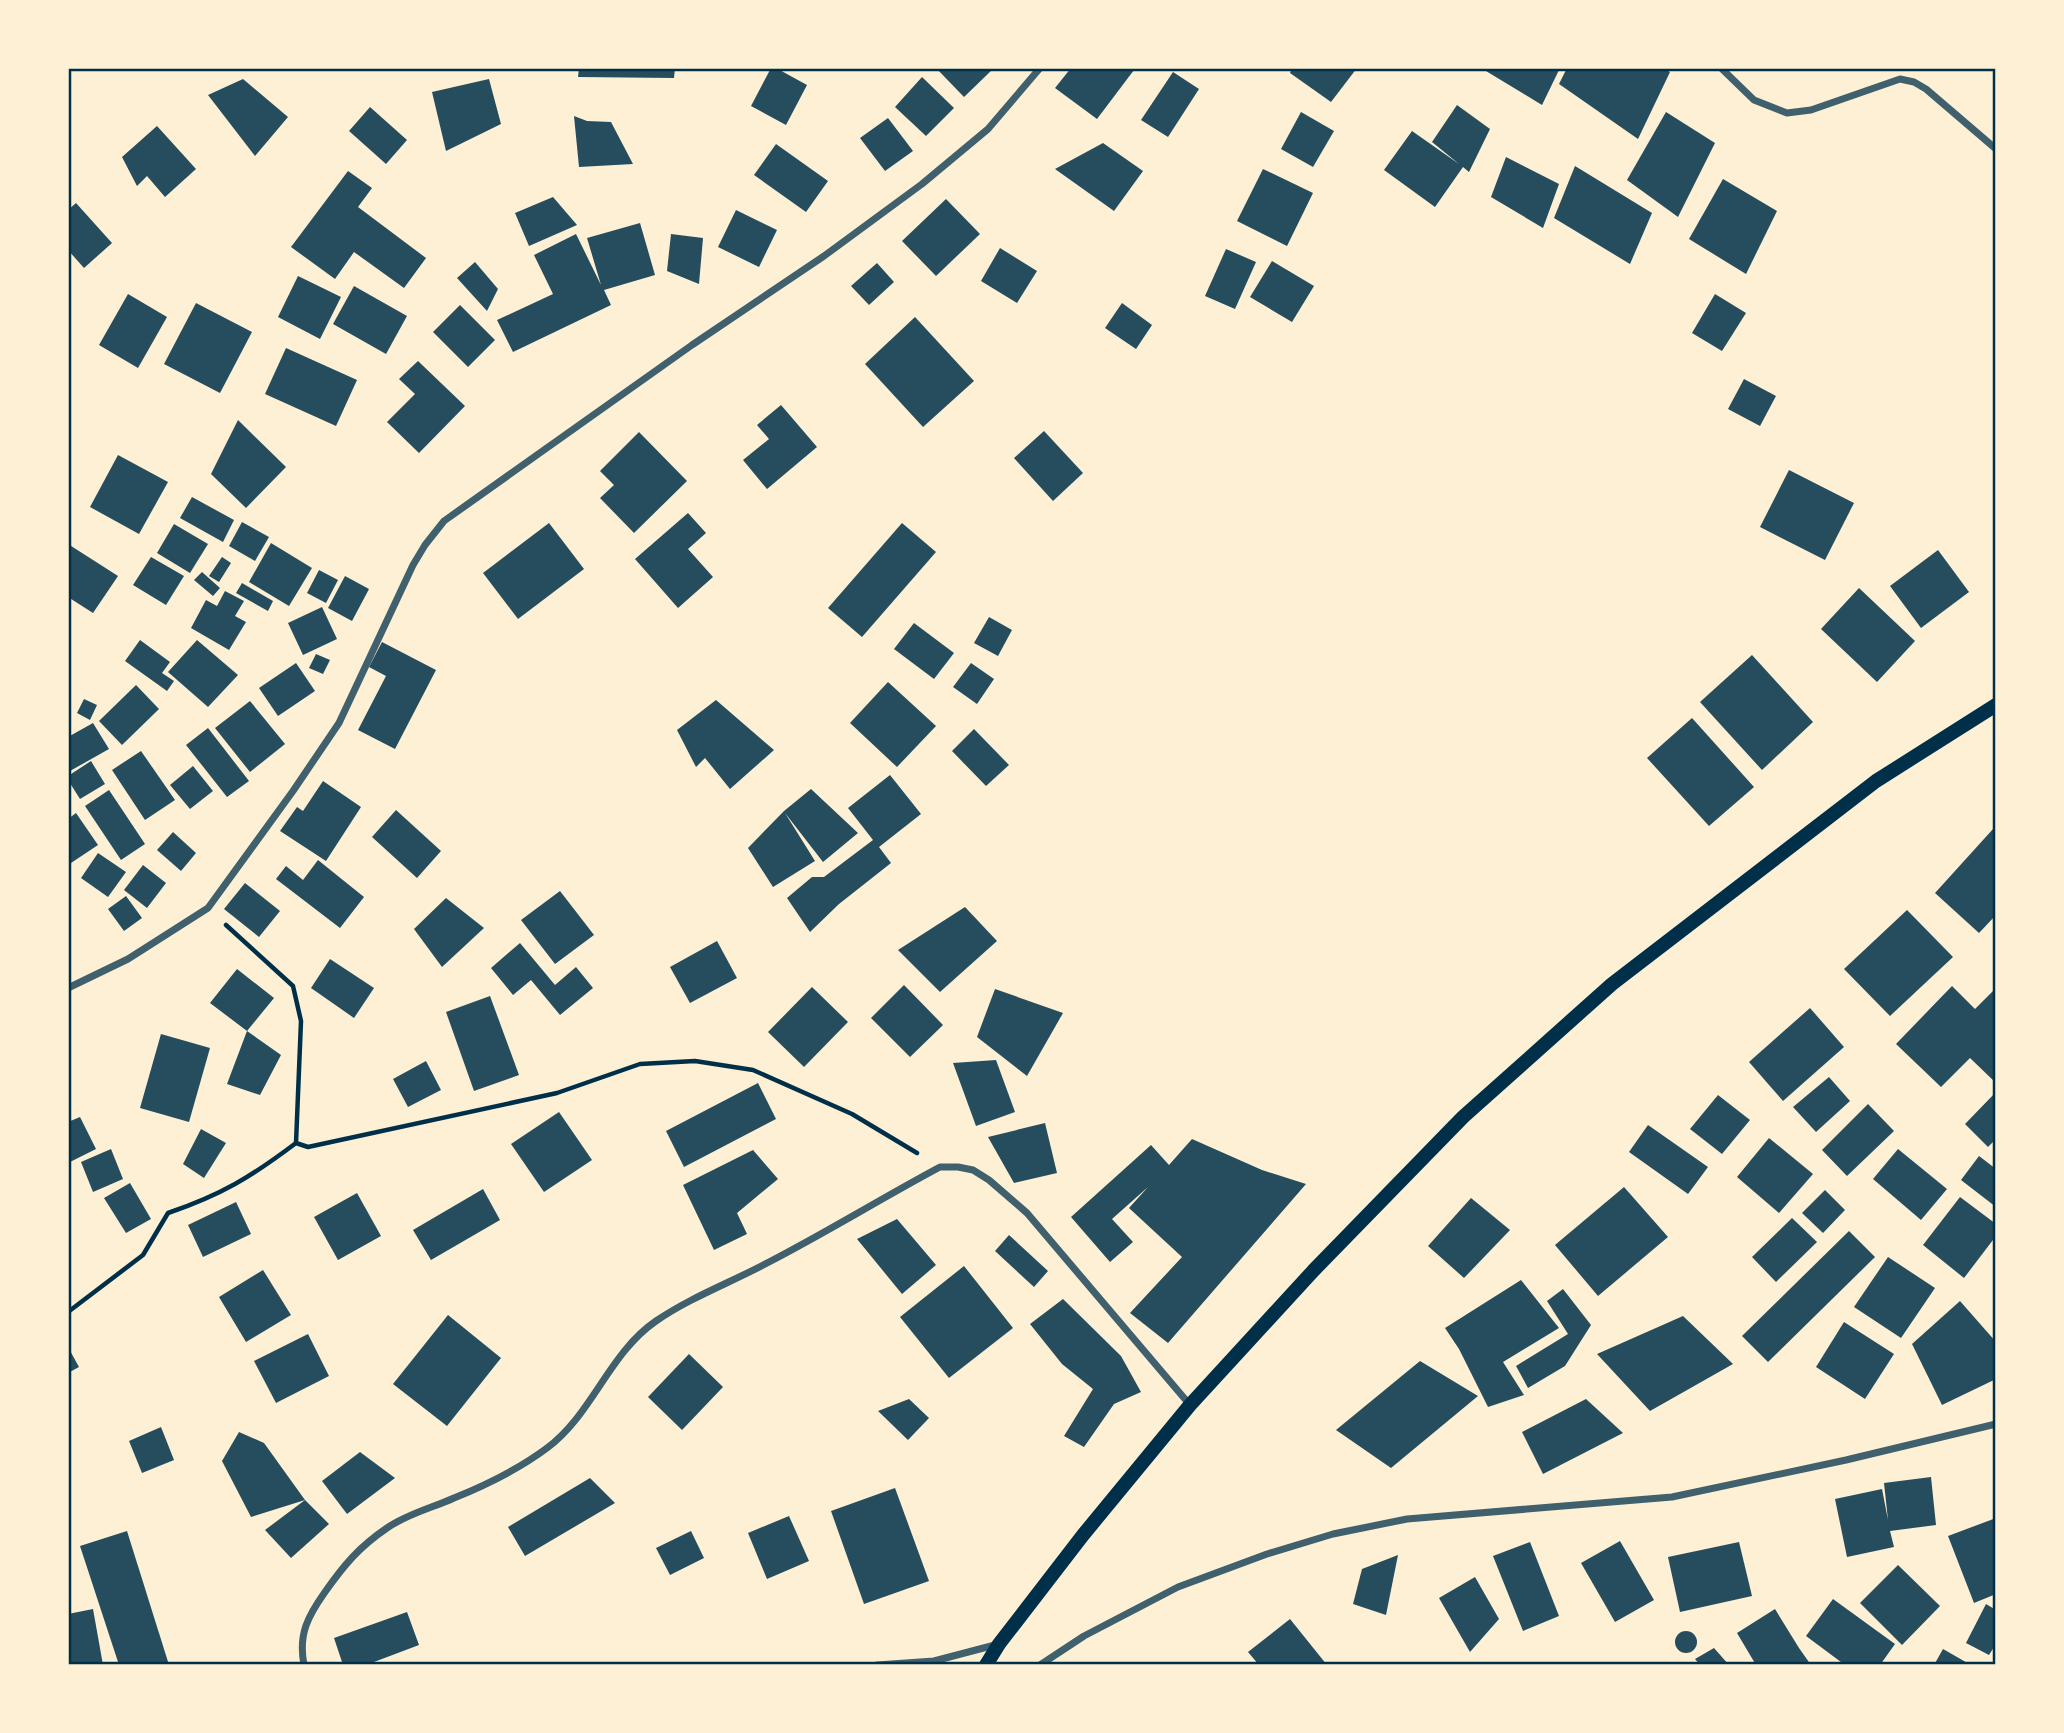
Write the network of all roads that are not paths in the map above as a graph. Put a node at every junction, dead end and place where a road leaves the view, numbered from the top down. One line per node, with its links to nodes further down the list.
1 (1040, 68): 5 (street)
2 (1721, 68): 3 (street)
3 (1996, 149)
4 (1996, 705): 6 (main road)
5 (68, 988)
6 (1190, 1405): 8 (main road); 9 (street)
7 (1996, 1424): 12 (street)
8 (999, 1644): 10 (street); 11 (main road)
9 (304, 1665)
10 (877, 1665)
11 (986, 1665)
12 (1040, 1665)

